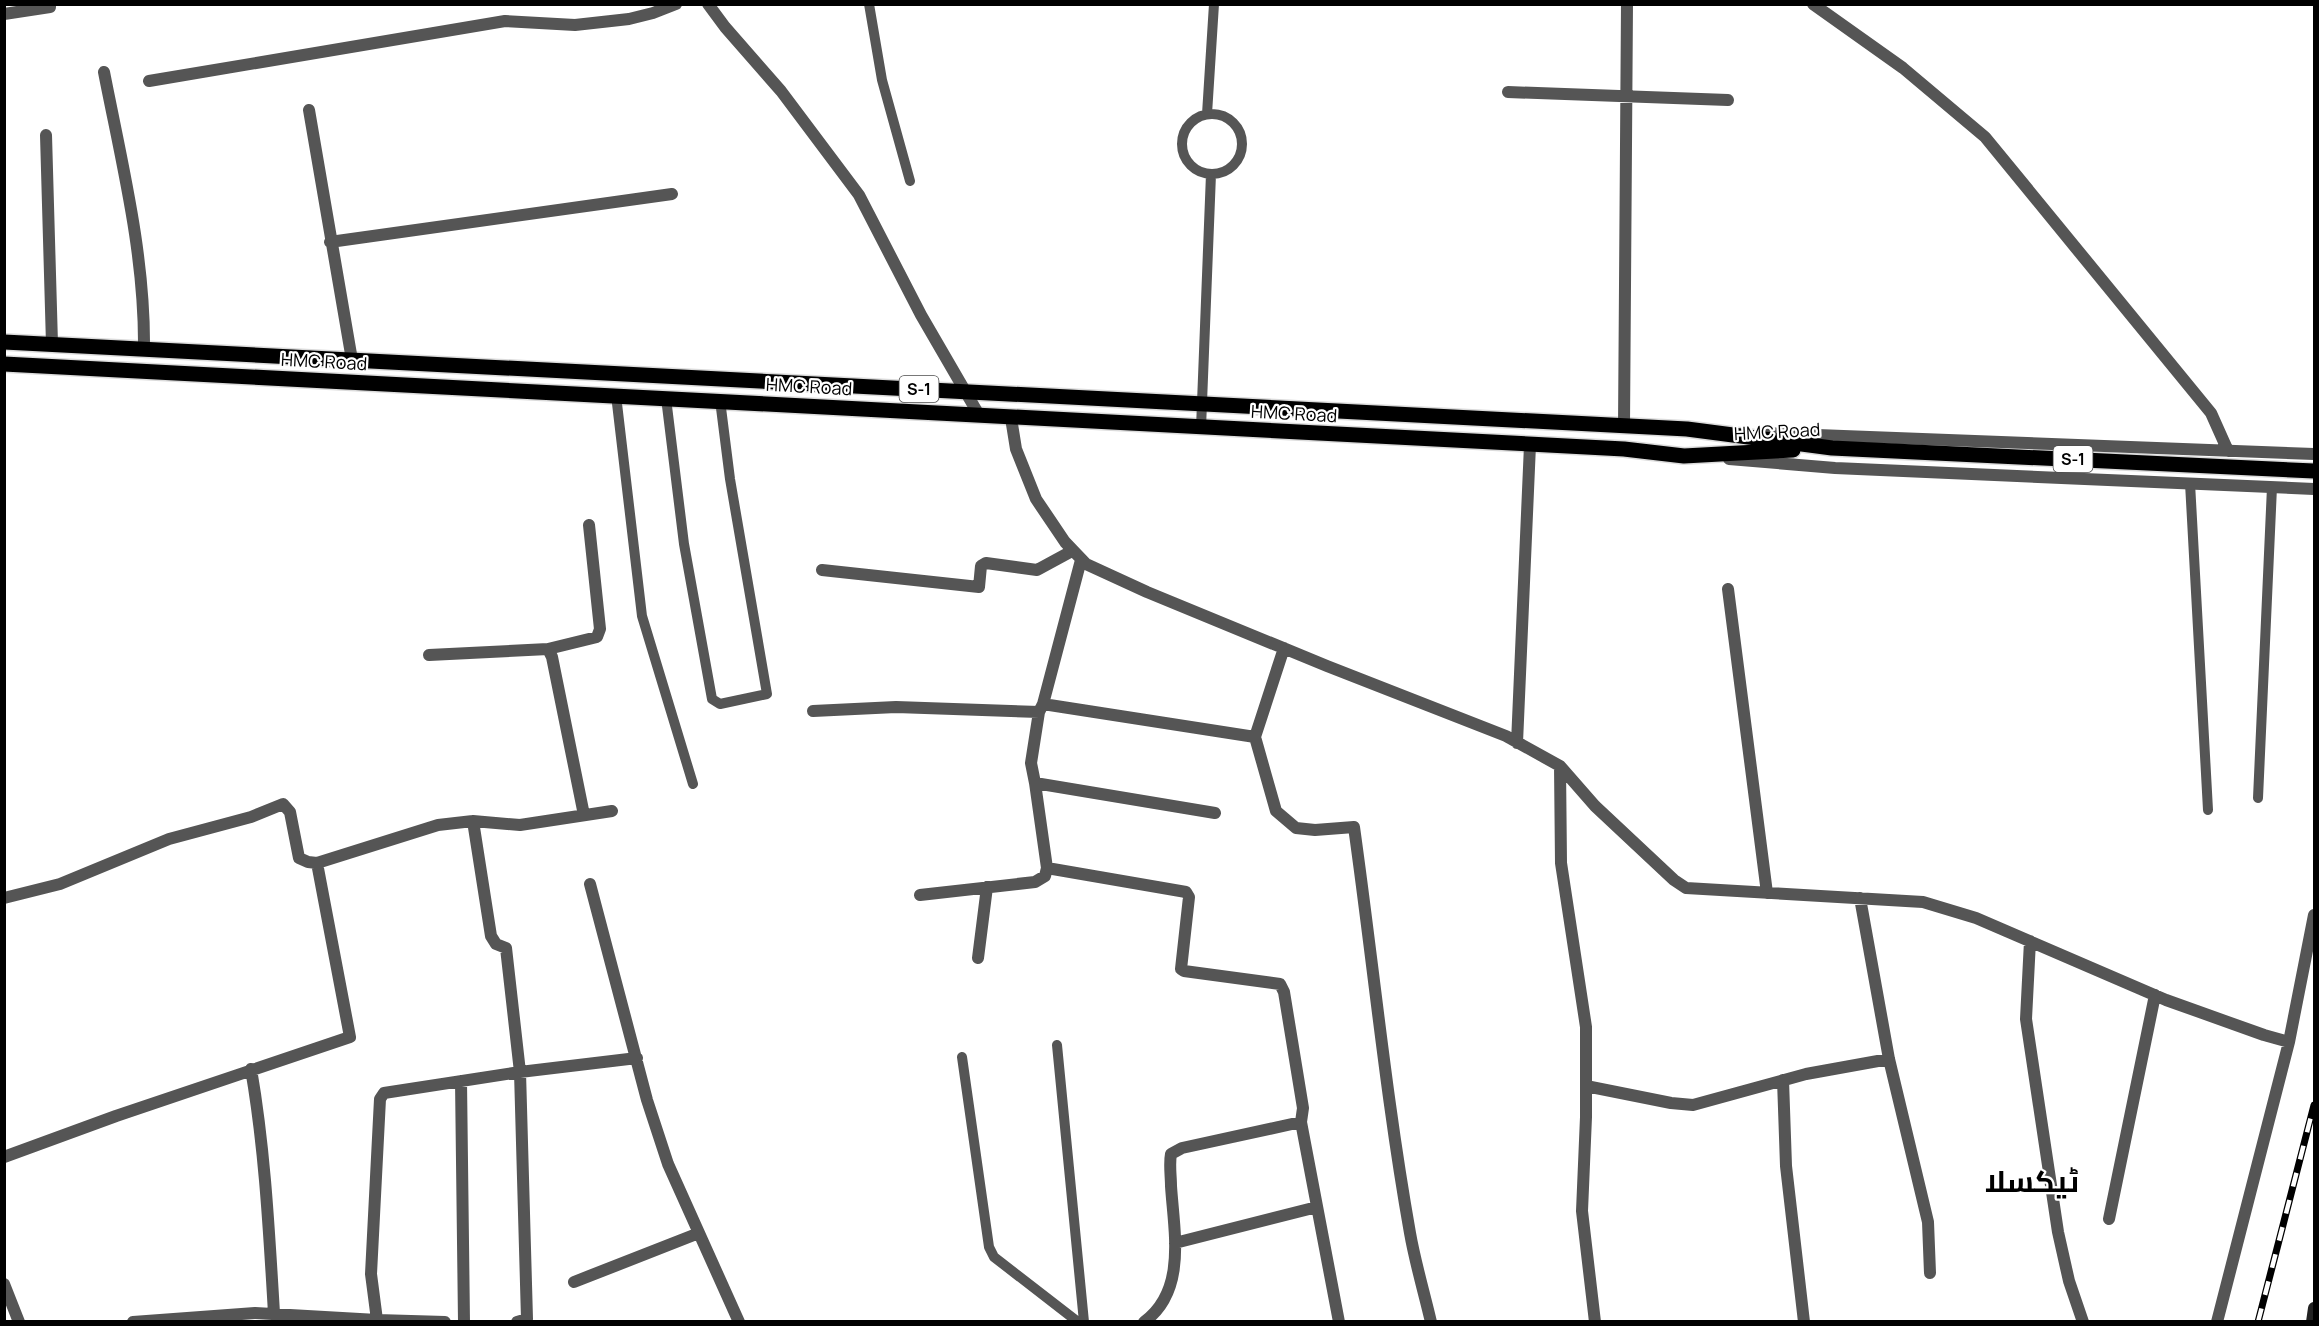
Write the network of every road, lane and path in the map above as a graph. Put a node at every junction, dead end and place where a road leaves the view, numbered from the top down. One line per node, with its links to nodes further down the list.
1 (50, 4): 8 (street)
2 (676, 4): 10 (street)
3 (708, 4): 26 (street)
4 (869, 4): 18 (lane)
5 (1214, 4): 15 (lane)
6 (1627, 4): 12 (street)
7 (1813, 4): 38 (street)
8 (4, 14)
9 (104, 72): 23 (street)
10 (149, 81)
11 (1508, 92): 12 (street)
12 (1626, 97): 13 (street); 33 (street)
13 (1728, 100)
14 (309, 110): 20 (street)
15 (1207, 114): 17 (lane); 17 (lane)
16 (46, 135): 22 (street)
17 (1211, 174): 30 (lane)
18 (910, 182)
19 (672, 194): 20 (street)
20 (330, 242): 24 (street)
21 (4, 342): 22 (main road, HMC Road / S-1)
22 (51, 344): 23 (main road, HMC Road / S-1)
23 (144, 350): 24 (main road, HMC Road / S-1)
24 (352, 360): 26 (main road, HMC Road / S-1)
25 (4, 364): 27 (main road, HMC Road / S-1)
26 (965, 392): 30 (main road, HMC Road / S-1); 31 (street)
27 (616, 395): 28 (main road, HMC Road / S-1); 58 (lane)
28 (666, 398): 29 (main road, HMC Road / S-1); 29 (lane)
29 (720, 400): 31 (main road, HMC Road / S-1)
30 (1202, 404): 33 (main road, HMC Road / S-1); 34 (lane)
31 (979, 415): 32 (main road, HMC Road / S-1)
32 (1011, 418): 34 (main road, HMC Road / S-1); 46 (street)
33 (1624, 426): 35 (main road, HMC Road / S-1)
34 (1201, 428): 36 (main road, HMC Road / S-1)
35 (1687, 429): 37 (main road, HMC Road / S-1); 38 (street)
36 (1530, 445): 40 (main road, HMC Road / S-1); 55 (street)
37 (1832, 448): 40 (main road, HMC Road / S-1); 41 (main road, S-1)
38 (2228, 451): 39 (street)
39 (2314, 454)
40 (1684, 456): 42 (street)
41 (2314, 471)
42 (2190, 483): 43 (street); 60 (lane)
43 (2272, 487): 44 (street); 59 (lane)
44 (2314, 489)
45 (589, 525): 50 (street)
46 (1077, 555): 47 (street); 49 (street); 52 (street)
47 (822, 570)
48 (1728, 589): 69 (street)
49 (1284, 648): 54 (street); 55 (street)
50 (548, 649): 51 (street); 63 (street)
51 (429, 655)
52 (1041, 708): 53 (street); 54 (street); 57 (street)
53 (813, 711)
54 (1255, 737): 109 (street)
55 (1517, 743): 56 (street)
56 (1560, 766): 69 (street); 86 (street)
57 (1035, 783): 62 (street); 66 (street)
58 (693, 784)
59 (2258, 798)
60 (2208, 810)
61 (612, 811): 63 (street)
62 (1215, 813)
63 (584, 815): 64 (street)
64 (473, 821): 65 (street); 83 (street)
65 (317, 863): 71 (street); 82 (street)
66 (1047, 868): 68 (street); 87 (street)
67 (590, 884): 80 (street)
68 (987, 887): 70 (street); 75 (street)
69 (1767, 893): 72 (street)
70 (920, 895)
71 (4, 898)
72 (1860, 898): 74 (street); 81 (street)
73 (2314, 915): 77 (street)
74 (2030, 941): 76 (street); 112 (street)
75 (978, 958)
76 (2156, 995): 77 (street); 90 (street)
77 (2289, 1042): 113 (street)
78 (1057, 1045): 106 (lane)
79 (962, 1057): 105 (lane)
80 (637, 1058): 83 (street); 91 (street)
81 (1889, 1059): 84 (street); 93 (street)
82 (251, 1069): 88 (street); 97 (street)
83 (520, 1072): 85 (street); 103 (street)
84 (1783, 1080): 86 (street); 111 (street)
85 (461, 1081): 98 (street); 102 (street)
86 (1586, 1086): 110 (street)
87 (1301, 1122): 89 (street); 92 (street)
88 (4, 1157)
89 (1317, 1208): 92 (street); 108 (street)
90 (2109, 1219)
91 (699, 1233): 94 (street); 104 (street)
92 (1175, 1243): 107 (street)
93 (1930, 1273)
94 (574, 1282)
95 (4, 1284): 99 (street)
96 (2314, 1308): 114 (street)
97 (274, 1313): 98 (street); 100 (street)
98 (377, 1321): 101 (street)
99 (20, 1322)
100 (133, 1322)
101 (445, 1322)
102 (464, 1322)
103 (517, 1322)
104 (739, 1322)
105 (1078, 1322)
106 (1084, 1322)
107 (1144, 1322)
108 (1339, 1322)
109 (1431, 1322)
110 (1594, 1322)
111 (1804, 1322)
112 (2083, 1322)
113 (2217, 1322)
114 (2312, 1322)

